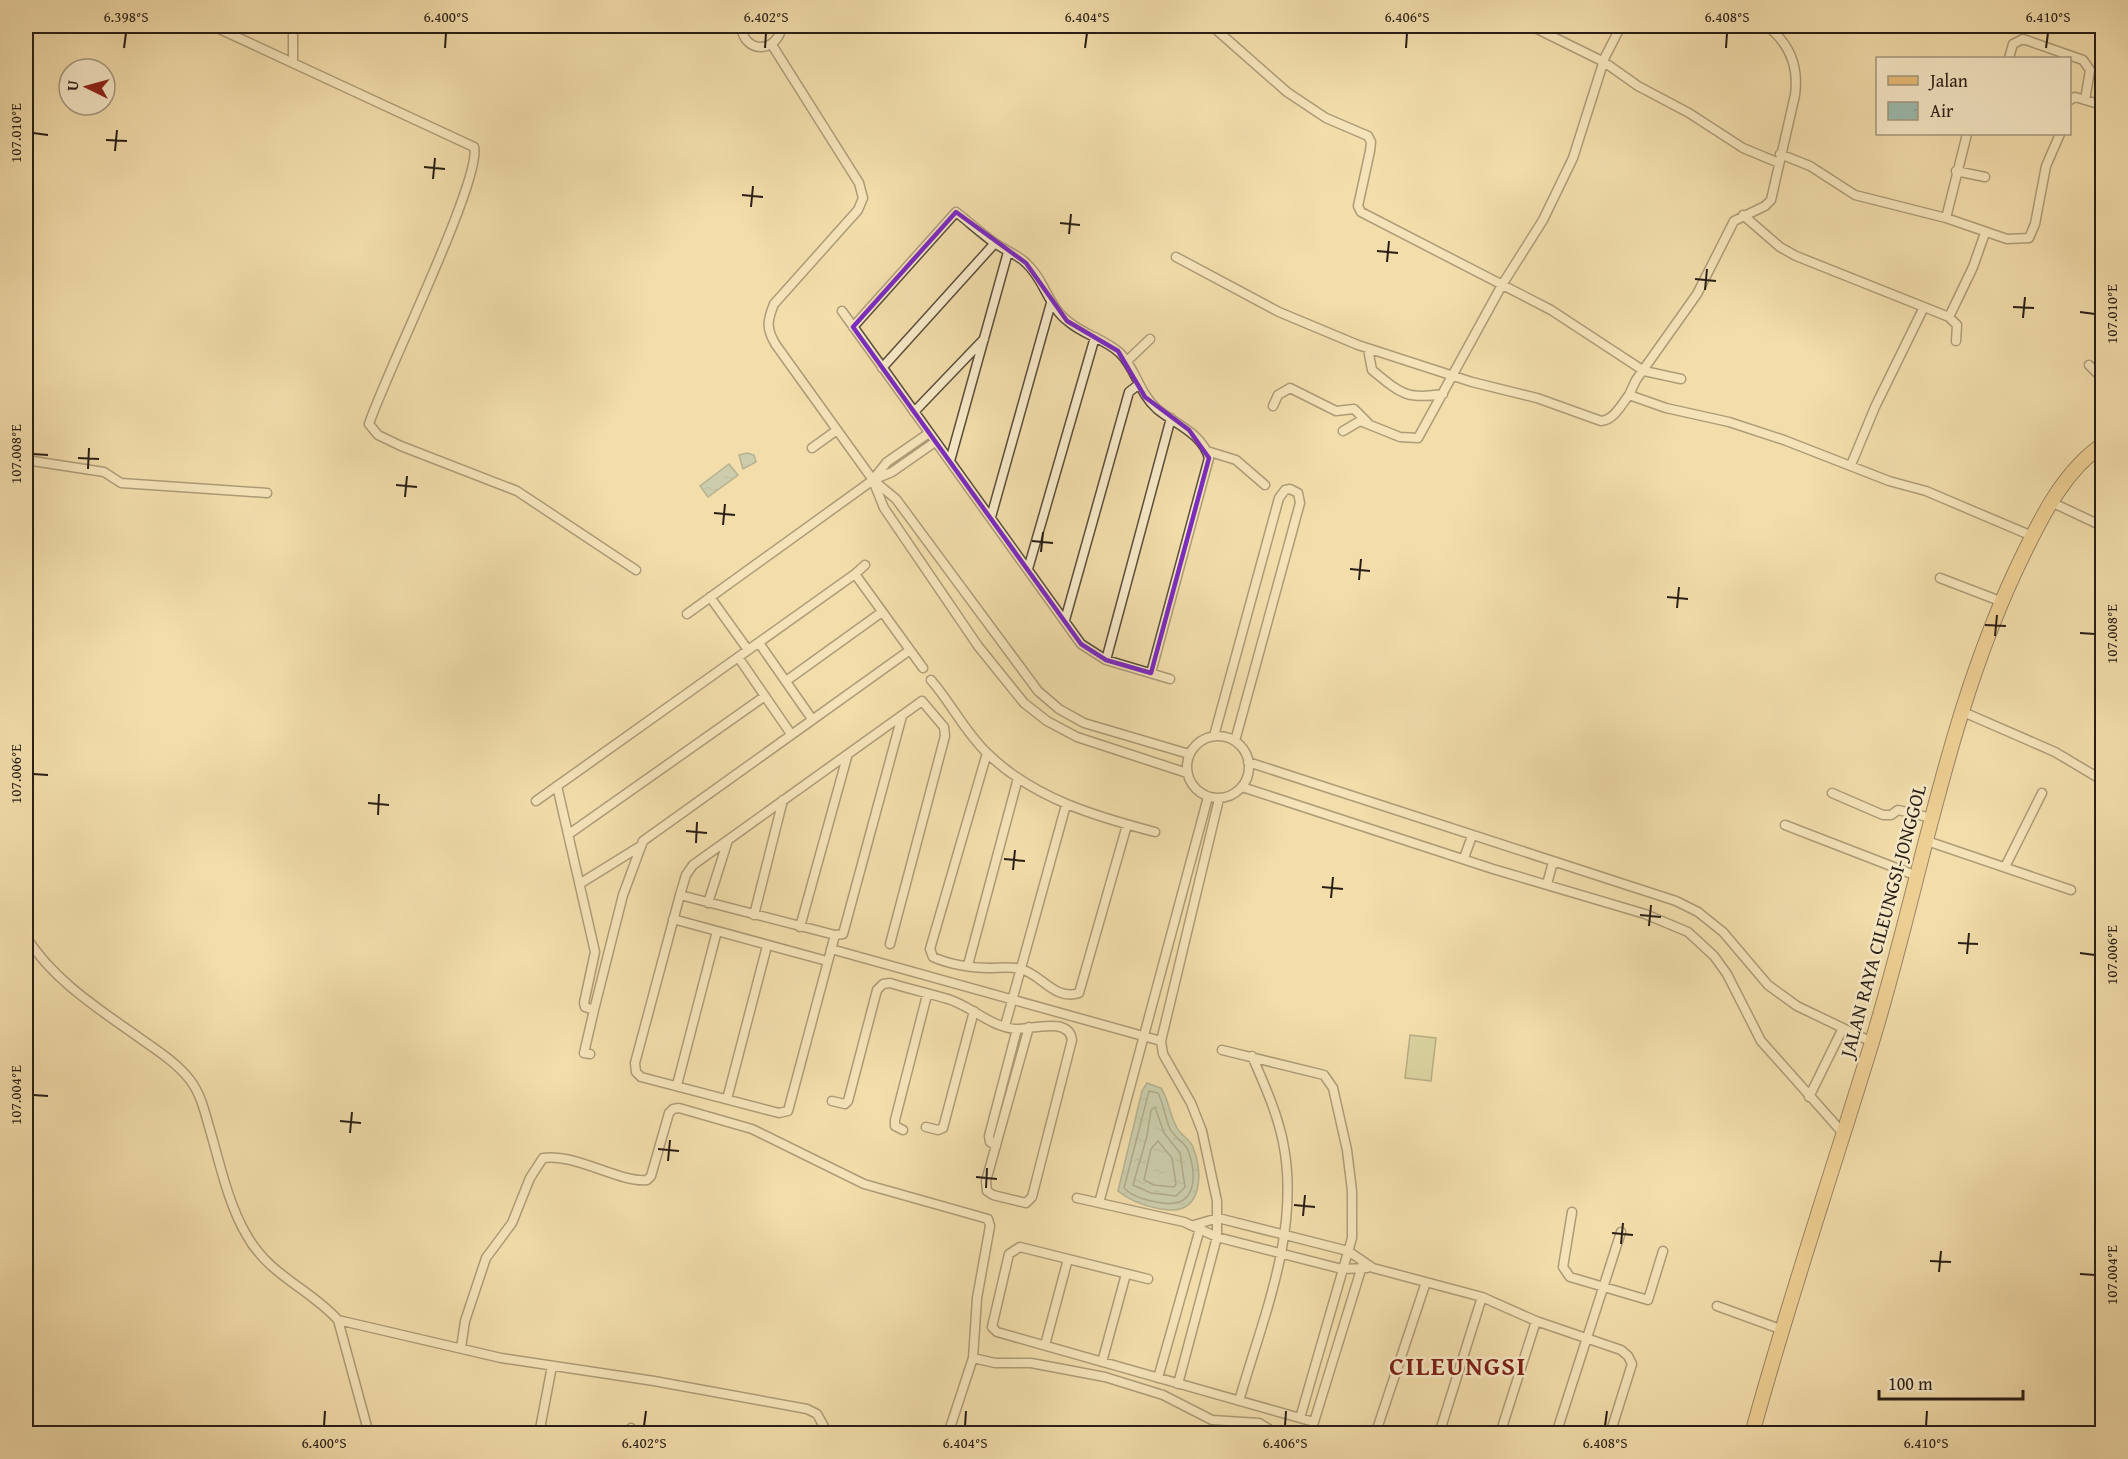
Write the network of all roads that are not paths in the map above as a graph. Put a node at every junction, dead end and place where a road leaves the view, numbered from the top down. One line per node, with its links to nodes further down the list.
1 (213, 26): 12 (street)
2 (293, 26): 12 (street)
3 (741, 26): 9 (street)
4 (782, 26): 9 (street)
5 (1212, 26): 27 (street)
6 (1531, 26): 11 (street)
7 (1620, 26): 11 (street)
8 (1767, 26): 18 (street)
9 (772, 45): 52 (street)
10 (2009, 57): 14 (street)
11 (1604, 62): 18 (street); 27 (street)
12 (293, 63): 73 (street)
13 (2071, 99): 14 (street)
14 (2085, 100): 15 (street)
15 (2103, 105)
16 (1967, 135): 19 (street)
17 (2060, 135): 23 (street)
18 (1779, 158): 21 (street); 22 (street)
19 (1956, 171): 20 (street); 22 (street)
20 (1985, 177)
21 (1743, 215): 29 (street); 41 (street)
22 (1946, 218): 23 (street)
23 (1985, 233): 31 (street)
24 (995, 243): 25 (street); 32 (street); 40 (street)
25 (1008, 252): 28 (street); 34 (street)
26 (1176, 256): 37 (street)
27 (1502, 285): 41 (street); 42 (street)
28 (1051, 303): 33 (street); 67 (street)
29 (1924, 307): 31 (street); 61 (street)
30 (842, 311): 32 (street)
31 (1949, 317): 36 (street)
32 (853, 327): 40 (street)
33 (1095, 337): 38 (street); 72 (street)
34 (985, 338): 49 (street); 60 (street)
35 (1150, 339): 38 (street)
36 (1956, 341)
37 (1368, 349): 42 (street); 46 (street)
38 (1127, 361): 45 (street)
39 (2089, 365): 43 (street)
40 (882, 368): 49 (street)
41 (1644, 371): 44 (street); 47 (street)
42 (1454, 375): 46 (street); 47 (street)
43 (2103, 378)
44 (1681, 379)
45 (1138, 384): 50 (street); 80 (street)
46 (1443, 394): 51 (street)
47 (1629, 395): 61 (street)
48 (1274, 406): 51 (street)
49 (914, 412): 54 (street)
50 (1171, 418): 58 (street); 85 (street)
51 (1369, 424): 53 (street)
52 (837, 430): 57 (street); 63 (street)
53 (1343, 431)
54 (929, 433): 55 (street); 63 (street)
55 (935, 442): 60 (street); 63 (street)
56 (2103, 445): 66 (main road, JALAN RAYA CILEUNGSI-JONGGOL)
57 (812, 448)
58 (1207, 451): 64 (street); 87 (street)
59 (26, 460): 65 (street)
60 (950, 461): 67 (street)
61 (1851, 465): 70 (street)
62 (26, 476): 68 (street)
63 (873, 480): 76 (street); 99 (street); 102 (street)
64 (1265, 485)
65 (267, 493)
66 (2051, 502): 69 (street); 70 (main road, JALAN RAYA CILEUNGSI-JONGGOL)
67 (991, 517): 72 (street)
68 (26, 519)
69 (2103, 526)
70 (2032, 536): 77 (main road, JALAN RAYA CILEUNGSI-JONGGOL)
71 (865, 565): 74 (street)
72 (1028, 569): 80 (street)
73 (636, 570)
74 (855, 574): 78 (street); 81 (street)
75 (1940, 578): 77 (street)
76 (711, 597): 79 (street); 82 (street)
77 (2000, 601): 92 (main road, JALAN RAYA CILEUNGSI-JONGGOL)
78 (882, 612): 83 (street); 90 (street)
79 (687, 614)
80 (1065, 620): 85 (street)
81 (759, 643): 82 (street); 90 (street)
82 (748, 650): 84 (street)
83 (910, 650): 86 (street); 94 (street)
84 (738, 657): 91 (street); 105 (street)
85 (1106, 660): 87 (street)
86 (923, 668)
87 (1151, 673): 88 (street)
88 (1170, 679)
89 (931, 680): 98 (street)
90 (786, 681): 94 (street)
91 (765, 696): 95 (street); 118 (street)
92 (1961, 711): 104 (street); 114 (main road, JALAN RAYA CILEUNGSI-JONGGOL)
93 (902, 716): 100 (street); 138 (street); 140 (street)
94 (812, 719): 95 (street)
95 (791, 734): 122 (street)
96 (1214, 736): 97 (street); 97 (street); 99 (street)
97 (1235, 741): 101 (street)
98 (987, 753): 103 (street); 146 (street)
99 (1189, 754): 102 (street)
100 (847, 757): 111 (street); 136 (street)
101 (1248, 762): 106 (street); 119 (street)
102 (1187, 773): 109 (street)
103 (1018, 778): 113 (street); 146 (street)
104 (2103, 780)
105 (557, 786): 112 (street); 118 (street)
106 (1242, 787): 110 (street); 125 (street)
107 (1832, 793): 114 (street)
108 (2042, 793): 127 (street)
109 (1208, 797): 110 (street); 123 (street)
110 (1219, 799): 124 (street)
111 (783, 800): 120 (street); 134 (street)
112 (536, 801)
113 (1066, 805): 115 (street); 147 (street)
114 (1932, 818): 121 (main road, JALAN RAYA CILEUNGSI-JONGGOL)
115 (1127, 825): 117 (street); 147 (street)
116 (1785, 825): 128 (street)
117 (1155, 832)
118 (568, 834): 129 (street)
119 (1472, 836): 125 (street); 126 (street)
120 (728, 840): 132 (street); 133 (street)
121 (1927, 842): 127 (street); 128 (main road, JALAN RAYA CILEUNGSI-JONGGOL)
122 (640, 846): 129 (street); 144 (street)
123 (1195, 846): 124 (street); 156 (street)
124 (1208, 849): 157 (street)
125 (1464, 858): 130 (street)
126 (1553, 862): 130 (street); 154 (street)
127 (2005, 867): 131 (street)
128 (1917, 876): 158 (main road, JALAN RAYA CILEUNGSI-JONGGOL)
129 (580, 883): 143 (street)
130 (1547, 884): 163 (street)
131 (2071, 890)
132 (680, 895): 133 (street); 135 (street)
133 (708, 903): 134 (street)
134 (754, 915): 136 (street)
135 (673, 919): 137 (street); 162 (street)
136 (800, 927): 138 (street)
137 (717, 931): 141 (street); 162 (street)
138 (835, 935): 142 (street)
139 (26, 937): 190 (street)
140 (890, 944)
141 (766, 946): 145 (street); 164 (street)
142 (831, 949): 145 (street); 149 (street)
143 (596, 952): 144 (street); 150 (street)
144 (608, 954): 150 (street)
145 (827, 961): 164 (street)
146 (968, 965): 147 (street)
147 (1020, 969): 149 (street)
148 (927, 995): 151 (street); 165 (street); 167 (street)
149 (1012, 999): 152 (street); 156 (street)
150 (594, 1010): 160 (street)
151 (975, 1011): 152 (street); 166 (street)
152 (1005, 1026): 155 (street)
153 (1029, 1027): 155 (street); 169 (street); 169 (street)
154 (1843, 1028): 158 (street); 163 (street)
155 (1017, 1029): 169 (street)
156 (1143, 1035): 157 (street); 171 (street)
157 (1161, 1041): 173 (street)
158 (1872, 1042): 168 (main road, JALAN RAYA CILEUNGSI-JONGGOL)
159 (1222, 1050): 161 (street)
160 (590, 1054)
161 (1252, 1056): 176 (street); 178 (street)
162 (676, 1086): 164 (street)
163 (1809, 1097): 168 (street)
164 (727, 1099)
165 (832, 1101)
166 (926, 1127)
167 (903, 1130)
168 (1842, 1132): 192 (main road, JALAN RAYA CILEUNGSI-JONGGOL)
169 (996, 1146)
170 (1077, 1198): 171 (street)
171 (1100, 1203): 174 (street)
172 (1572, 1212): 187 (street)
173 (1218, 1218): 174 (street); 176 (street); 177 (street)
174 (1199, 1226): 177 (street); 199 (street)
175 (1621, 1232): 187 (street)
176 (1286, 1236): 178 (street); 180 (street)
177 (1217, 1237): 180 (street); 200 (street)
178 (1348, 1251): 182 (street); 183 (street)
179 (1663, 1251): 187 (street)
180 (1282, 1252): 183 (street); 201 (street)
181 (1068, 1259): 184 (street); 194 (street); 194 (street)
182 (1363, 1266): 183 (street); 186 (street); 202 (street)
183 (1342, 1269): 202 (street)
184 (1126, 1274): 185 (street); 197 (street)
185 (1148, 1279)
186 (1426, 1282): 188 (street); 208 (street)
187 (1604, 1287): 193 (street)
188 (1482, 1297): 191 (street); 209 (street)
189 (1717, 1305): 192 (street)
190 (338, 1320): 195 (street); 203 (street)
191 (1536, 1321): 193 (street); 210 (street)
192 (1783, 1329): 213 (main road, JALAN RAYA CILEUNGSI-JONGGOL)
193 (1586, 1340): 211 (street); 212 (street)
194 (1045, 1345): 197 (street)
195 (461, 1348): 196 (street); 198 (street)
196 (974, 1358): 206 (street); 207 (street)
197 (1102, 1362): 199 (street)
198 (552, 1366): 204 (street); 205 (street)
199 (1158, 1378): 200 (street)
200 (1178, 1384): 201 (street)
201 (1239, 1401): 202 (street)
202 (1300, 1418)
203 (369, 1434)
204 (539, 1434)
205 (828, 1434)
206 (948, 1434)
207 (1276, 1434)
208 (1378, 1434)
209 (1440, 1434)
210 (1500, 1434)
211 (1556, 1434)
212 (1610, 1434)
213 (1752, 1434)

